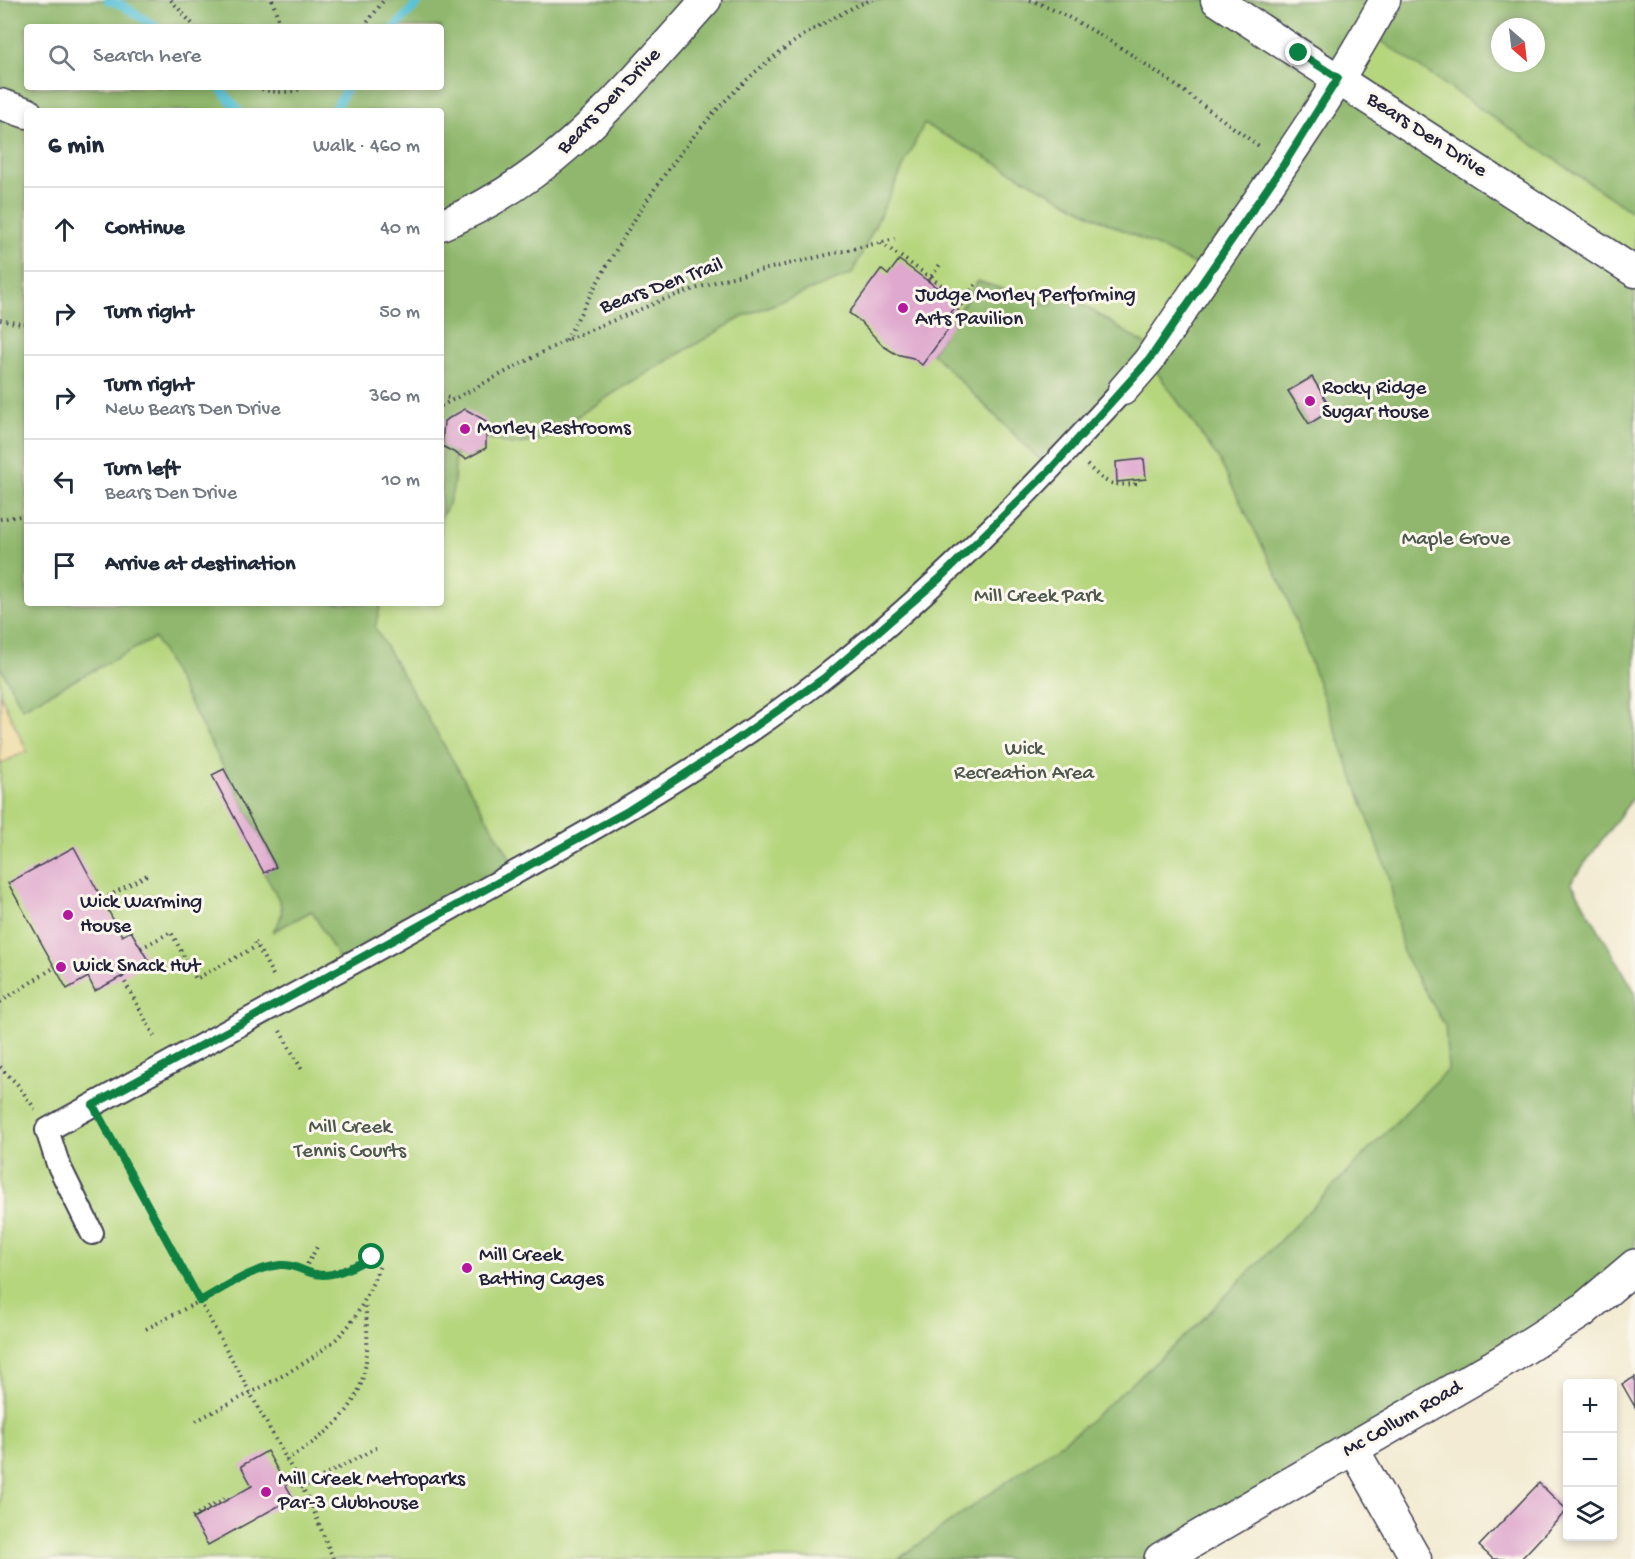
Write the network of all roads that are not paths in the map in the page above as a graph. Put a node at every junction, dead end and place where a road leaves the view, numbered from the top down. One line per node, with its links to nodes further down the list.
1 (706, 0): 7 (street, Bears Den Drive)
2 (1216, 0): 4 (street, Bears Den Drive)
3 (1385, 0): 4 (street)
4 (1338, 78): 8 (street, Bears Den Drive); 9 (street)
5 (0, 104): 6 (street)
6 (24, 111)
7 (444, 224)
8 (1635, 272)
9 (1123, 390): 10 (street)
10 (92, 1233)
11 (1635, 1266): 12 (street, Mc Collum Road)
12 (1353, 1448): 13 (street, Mc Collum Road); 14 (street)
13 (1161, 1559)
14 (1416, 1559)

